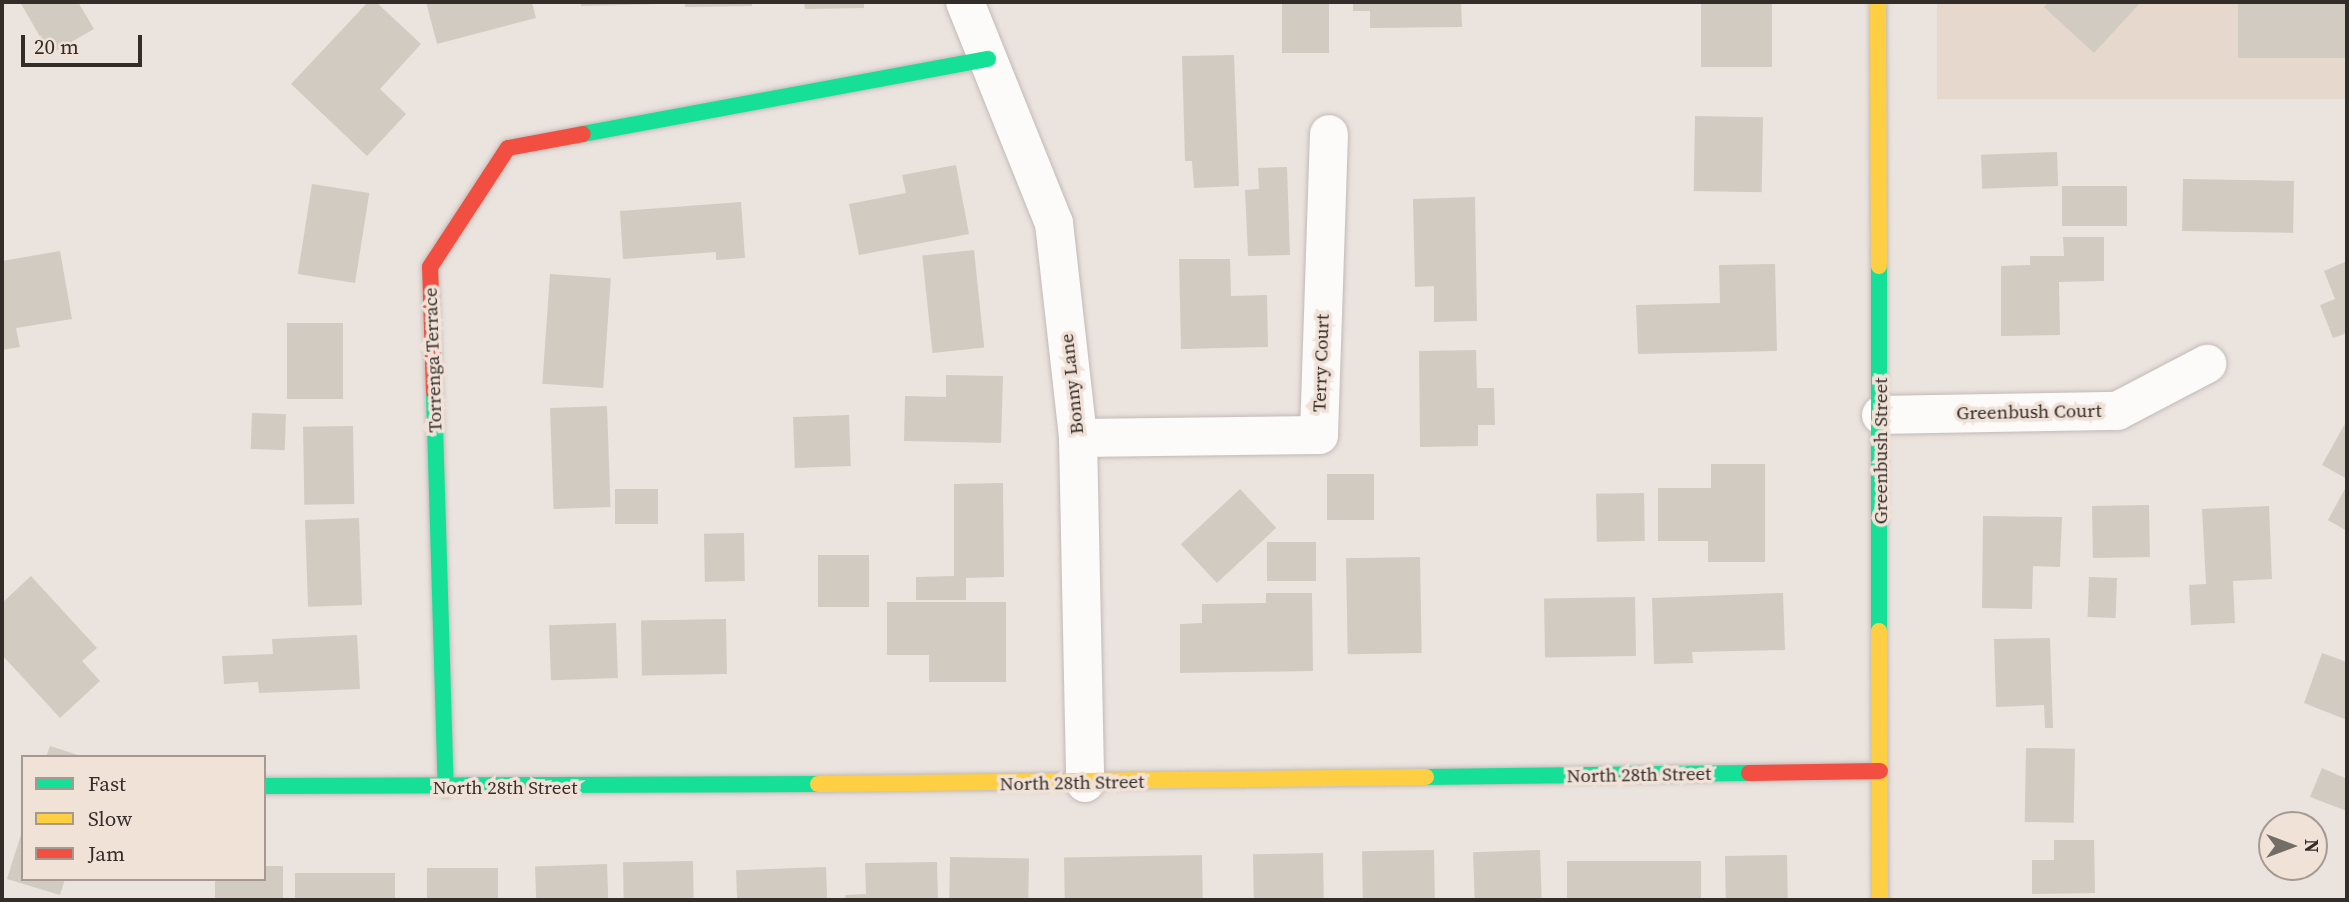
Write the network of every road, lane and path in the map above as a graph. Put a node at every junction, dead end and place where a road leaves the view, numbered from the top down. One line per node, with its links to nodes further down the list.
1 (965, 2): 3 (street, Bonny Lane)
2 (1878, 2): 6 (street, Greenbush Street)
3 (988, 59): 7 (street, Bonny Lane); 11 (street, Torrenga Terrace)
4 (1329, 134): 7 (street, Terry Court)
5 (2207, 364): 6 (street, Greenbush Court)
6 (1881, 415): 8 (street, Greenbush Street)
7 (1078, 438): 9 (street, Bonny Lane)
8 (1880, 771): 9 (street, North 28th Street); 12 (street, Greenbush Street)
9 (1085, 783): 11 (street, North 28th Street)
10 (266, 786): 11 (street, North 28th Street)
11 (446, 789)
12 (1880, 900)

